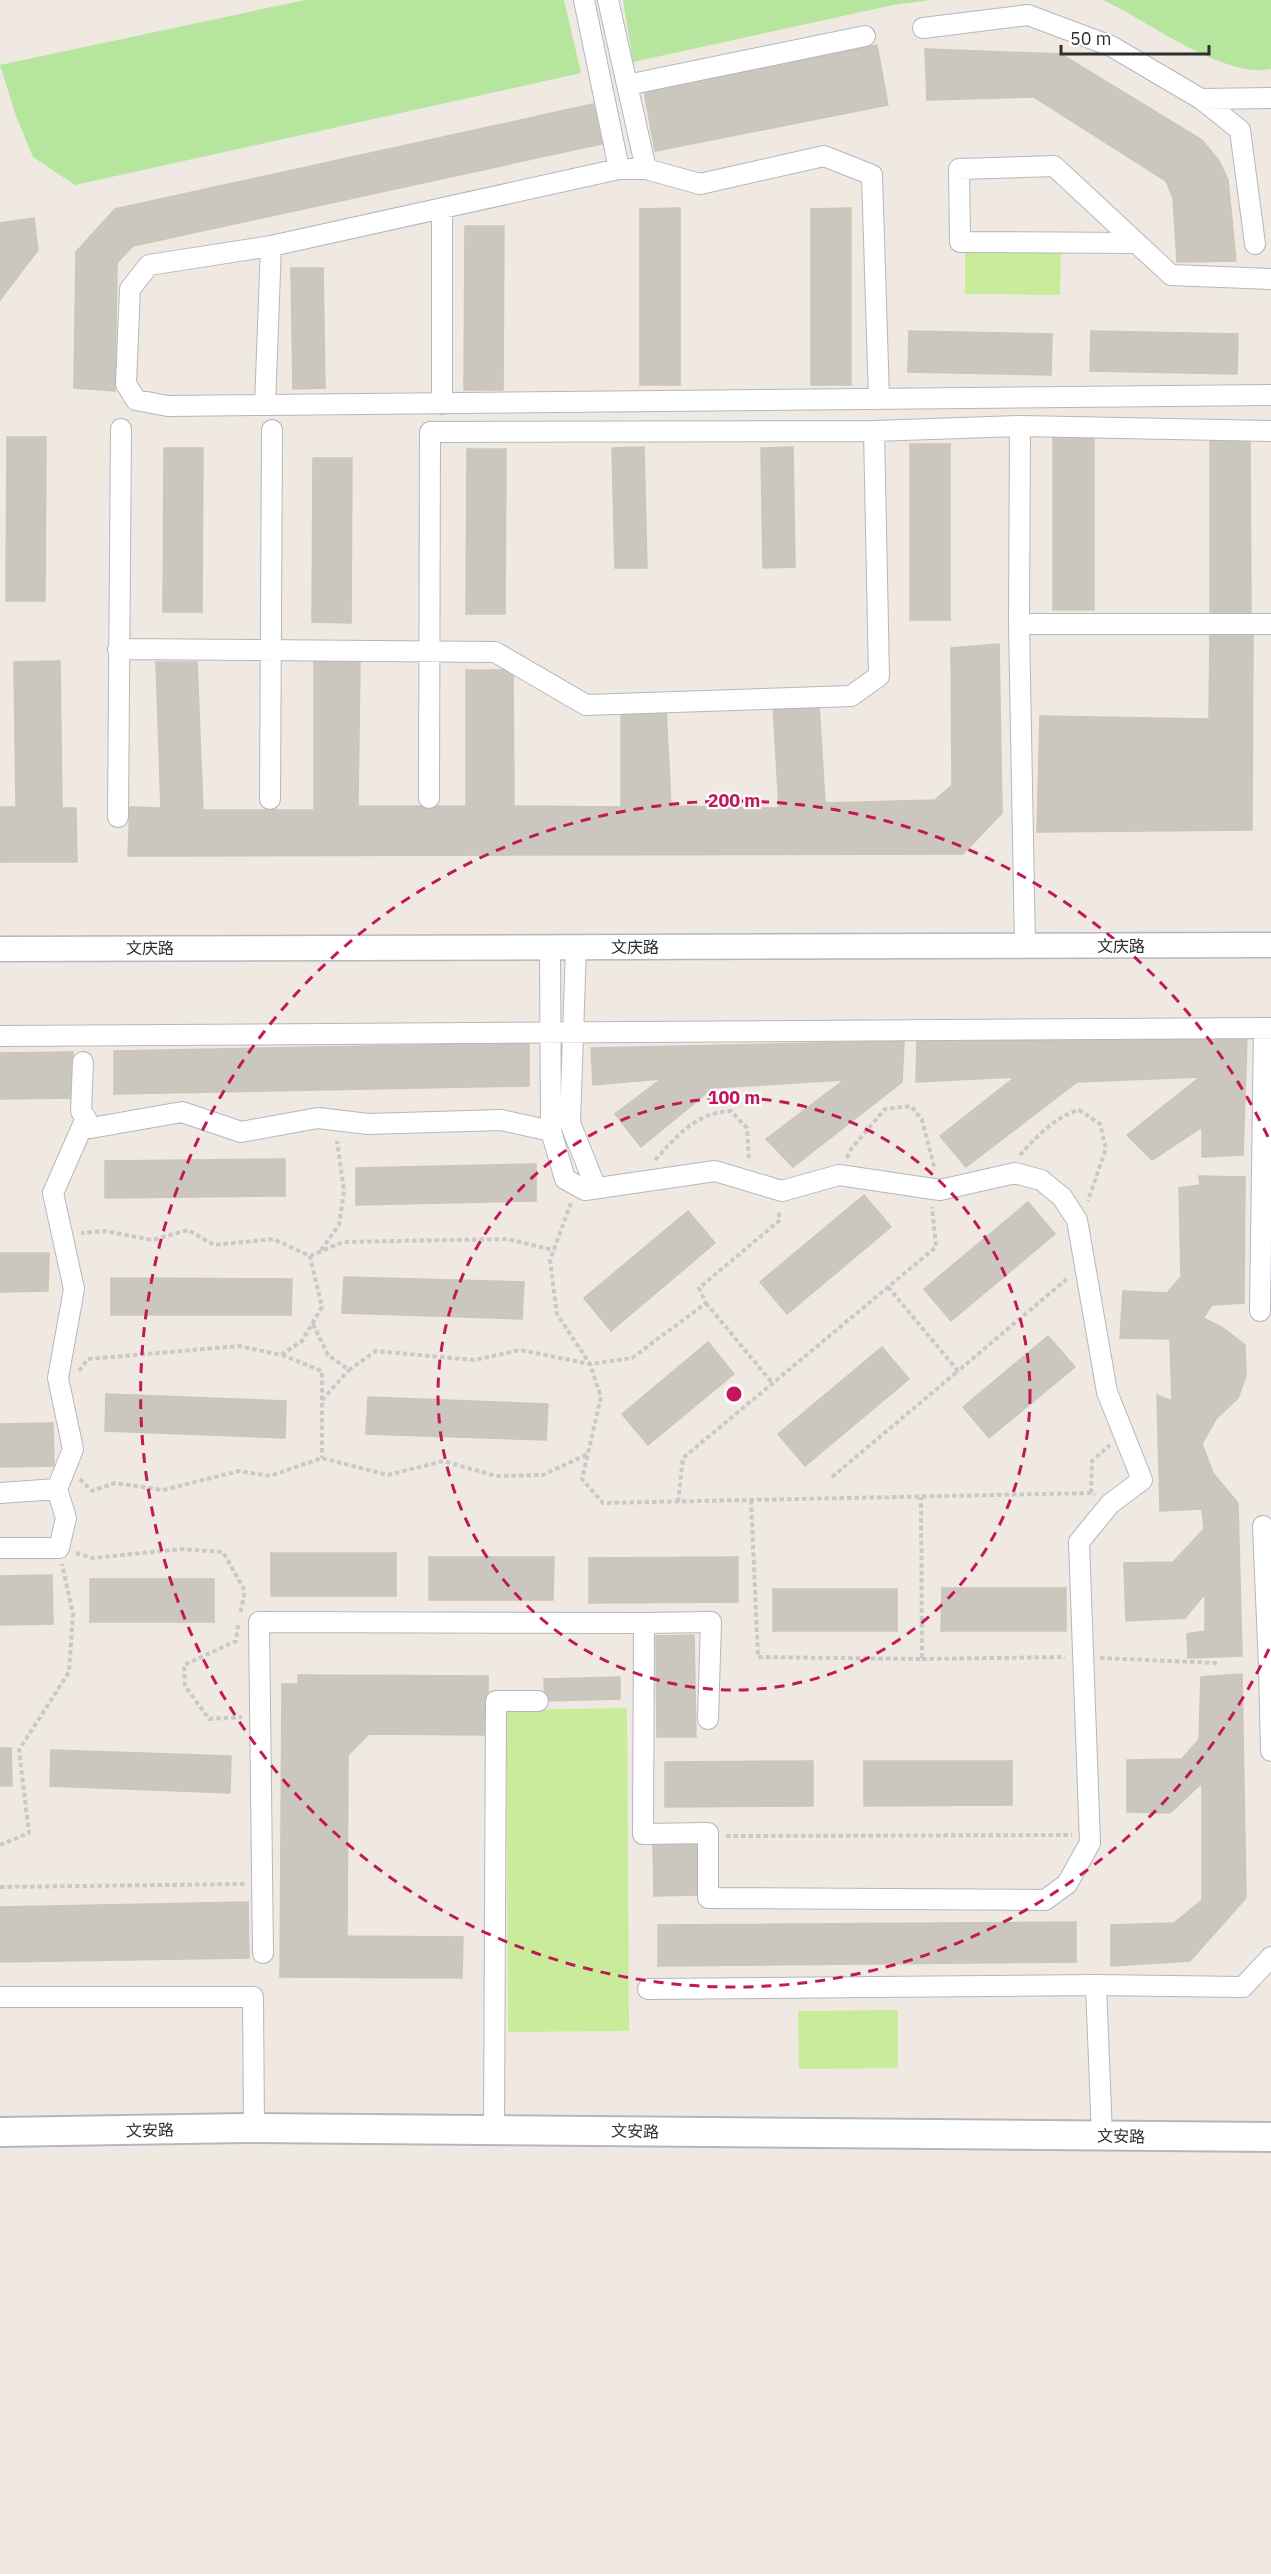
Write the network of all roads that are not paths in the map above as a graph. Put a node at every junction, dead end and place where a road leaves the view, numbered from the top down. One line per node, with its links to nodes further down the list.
1 (584, 0): 8 (street)
2 (608, 0): 5 (street)
3 (923, 28): 7 (street)
4 (865, 36): 5 (street)
5 (627, 86): 9 (street)
6 (1271, 98): 7 (street)
7 (1202, 99): 12 (street)
8 (619, 169): 9 (street); 10 (street)
9 (646, 169): 16 (street)
10 (442, 208): 13 (street); 17 (street)
11 (1137, 243): 11 (street); 14 (street)
12 (1255, 244)
13 (271, 246): 18 (street); 18 (street)
14 (1271, 279)
15 (1271, 395): 16 (street)
16 (879, 399): 17 (street)
17 (442, 404): 18 (street)
18 (265, 405)
19 (1020, 426): 22 (street); 23 (street); 24 (street)
20 (121, 429): 26 (street)
21 (272, 430): 27 (street)
22 (874, 431): 28 (street); 28 (street)
23 (1271, 431)
24 (1019, 624): 25 (street); 33 (street)
25 (1271, 624)
26 (118, 649): 27 (street); 31 (street)
27 (272, 650): 28 (street); 30 (street)
28 (429, 651): 29 (street)
29 (429, 798)
30 (270, 799)
31 (118, 817)
32 (1271, 945): 33 (street, 文庆路)
33 (1024, 946): 35 (street, 文庆路)
34 (550, 947): 35 (street, 文庆路); 36 (street, 文庆路); 38 (street)
35 (576, 947): 39 (street)
36 (0, 949)
37 (1268, 1028): 39 (street); 45 (street)
38 (551, 1034): 39 (street); 40 (street); 43 (street)
39 (574, 1034): 44 (street)
40 (0, 1036)
41 (83, 1062): 42 (street)
42 (86, 1118): 43 (street); 46 (street)
43 (551, 1131): 44 (street)
44 (587, 1187): 50 (street)
45 (1260, 1311)
46 (57, 1489): 47 (street); 49 (street)
47 (0, 1492)
48 (1263, 1526): 51 (street)
49 (0, 1548)
50 (644, 1623): 53 (street); 55 (street)
51 (1270, 1667): 54 (street)
52 (538, 1701): 61 (street)
53 (708, 1719)
54 (1271, 1751)
55 (263, 1953)
56 (1271, 1957): 57 (street)
57 (1096, 1985): 58 (street); 63 (street)
58 (648, 1989)
59 (0, 1996): 60 (street)
60 (254, 2128): 61 (main road, 文安路); 62 (main road, 文安路)
61 (494, 2130): 63 (main road, 文安路)
62 (0, 2132)
63 (1102, 2136): 64 (main road, 文安路)
64 (1271, 2137)

